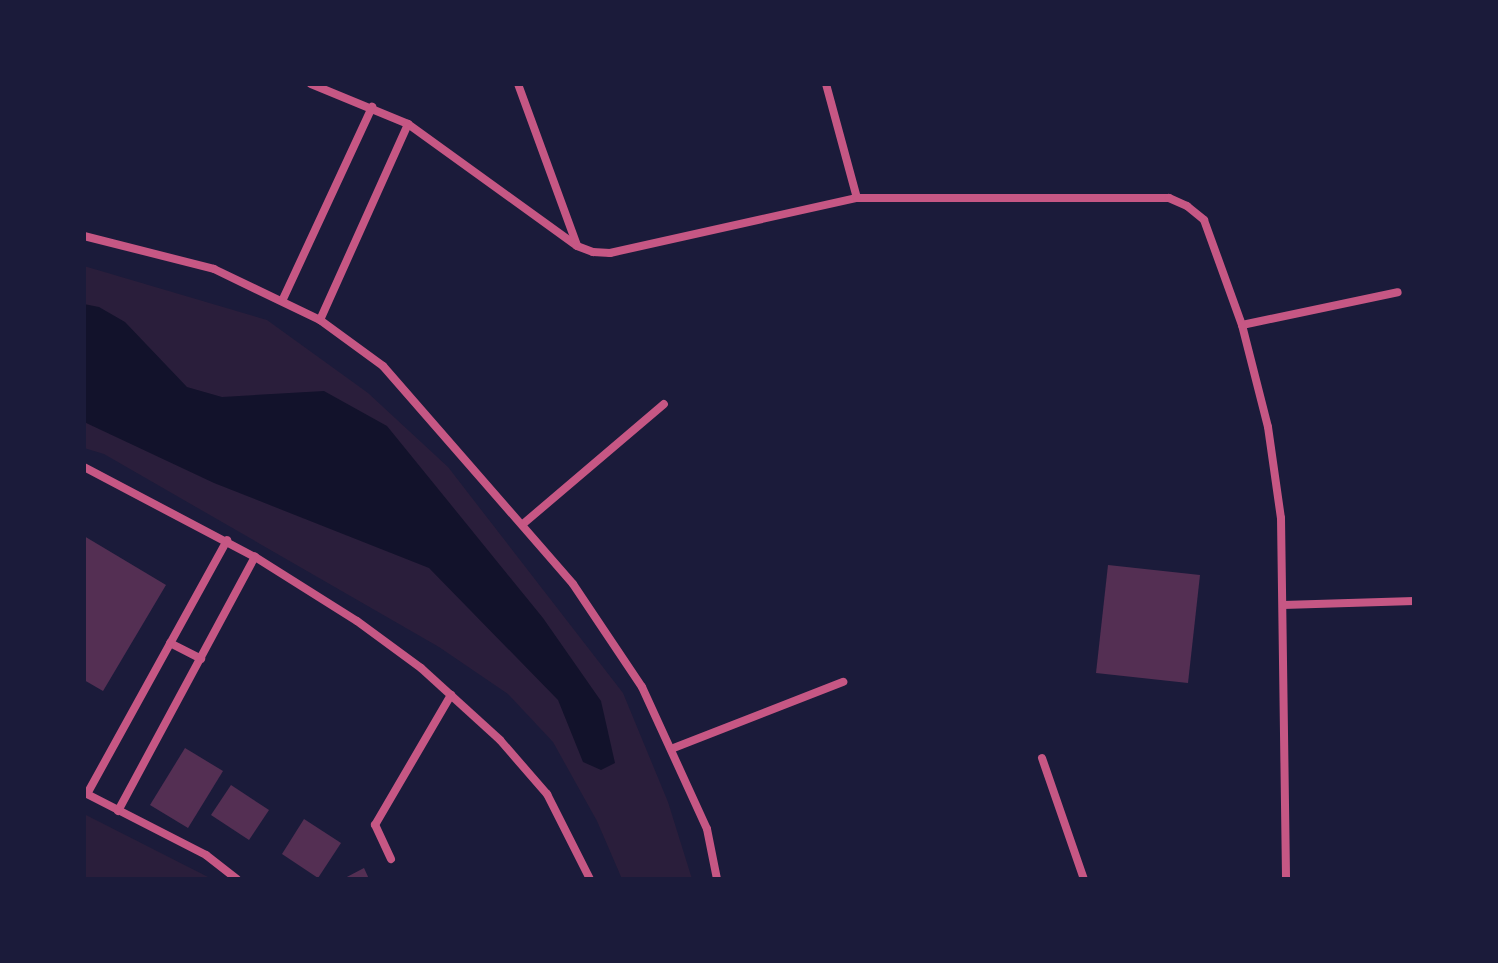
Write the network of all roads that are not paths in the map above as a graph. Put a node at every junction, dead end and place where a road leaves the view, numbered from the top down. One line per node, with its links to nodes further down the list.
1 (311, 84): 4 (street)
2 (518, 84): 8 (street)
3 (826, 84): 6 (street)
4 (372, 107): 5 (street); 10 (street)
5 (408, 124): 8 (street); 11 (street)
6 (857, 198): 8 (street); 12 (street)
7 (84, 236): 10 (street)
8 (577, 246)
9 (1398, 292): 12 (street)
10 (283, 299): 11 (street)
11 (320, 320): 15 (street)
12 (1242, 325): 19 (street)
13 (664, 404): 15 (street)
14 (84, 467): 16 (street)
15 (523, 524): 24 (street)
16 (227, 540): 17 (street); 20 (street)
17 (255, 557): 21 (street); 23 (street)
18 (1414, 601): 19 (street)
19 (1283, 605): 33 (street)
20 (170, 643): 21 (street); 26 (street)
21 (201, 659): 27 (street)
22 (843, 682): 24 (street)
23 (451, 695): 28 (street); 30 (street)
24 (671, 749): 31 (street)
25 (1042, 758): 32 (street)
26 (86, 794): 27 (street)
27 (118, 811): 29 (street)
28 (391, 859)
29 (237, 879)
30 (590, 879)
31 (717, 879)
32 (1084, 879)
33 (1286, 879)

